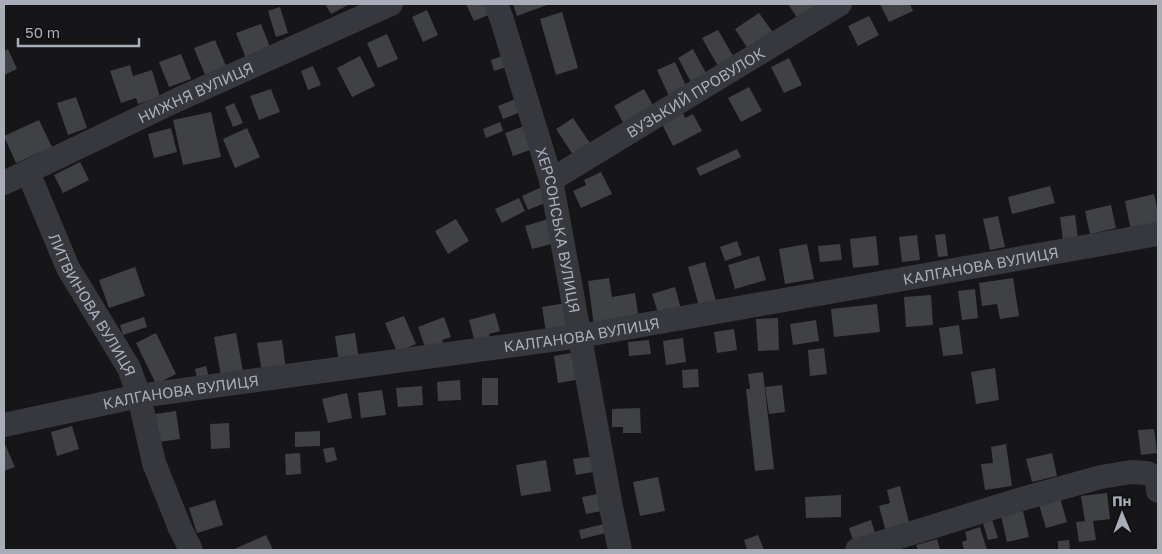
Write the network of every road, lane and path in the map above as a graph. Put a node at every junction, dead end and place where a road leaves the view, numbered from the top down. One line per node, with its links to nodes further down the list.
1 (391, 4): 4 (street, НИЖНЯ ВУЛИЦЯ)
2 (496, 4): 5 (street, ХЕРСОНСЬКА ВУЛИЦЯ)
3 (840, 4): 5 (street, ВУЗЬКИЙ ПРОВУЛОК)
4 (28, 172): 6 (street, НИЖНЯ ВУЛИЦЯ); 9 (street, ЛИТВИНОВА ВУЛИЦЯ)
5 (551, 180): 8 (street, ХЕРСОНСЬКА ВУЛИЦЯ)
6 (4, 183)
7 (1158, 234): 8 (street, КАЛГАНОВА ВУЛИЦЯ)
8 (580, 336): 9 (street, КАЛГАНОВА ВУЛИЦЯ); 13 (street, ХЕРСОНСЬКА ВУЛИЦЯ)
9 (139, 396): 10 (street, КАЛГАНОВА ВУЛИЦЯ); 12 (street, ЛИТВИНОВА ВУЛИЦЯ)
10 (4, 426)
11 (1158, 491): 14 (street)
12 (191, 550)
13 (620, 550)
14 (857, 550)

